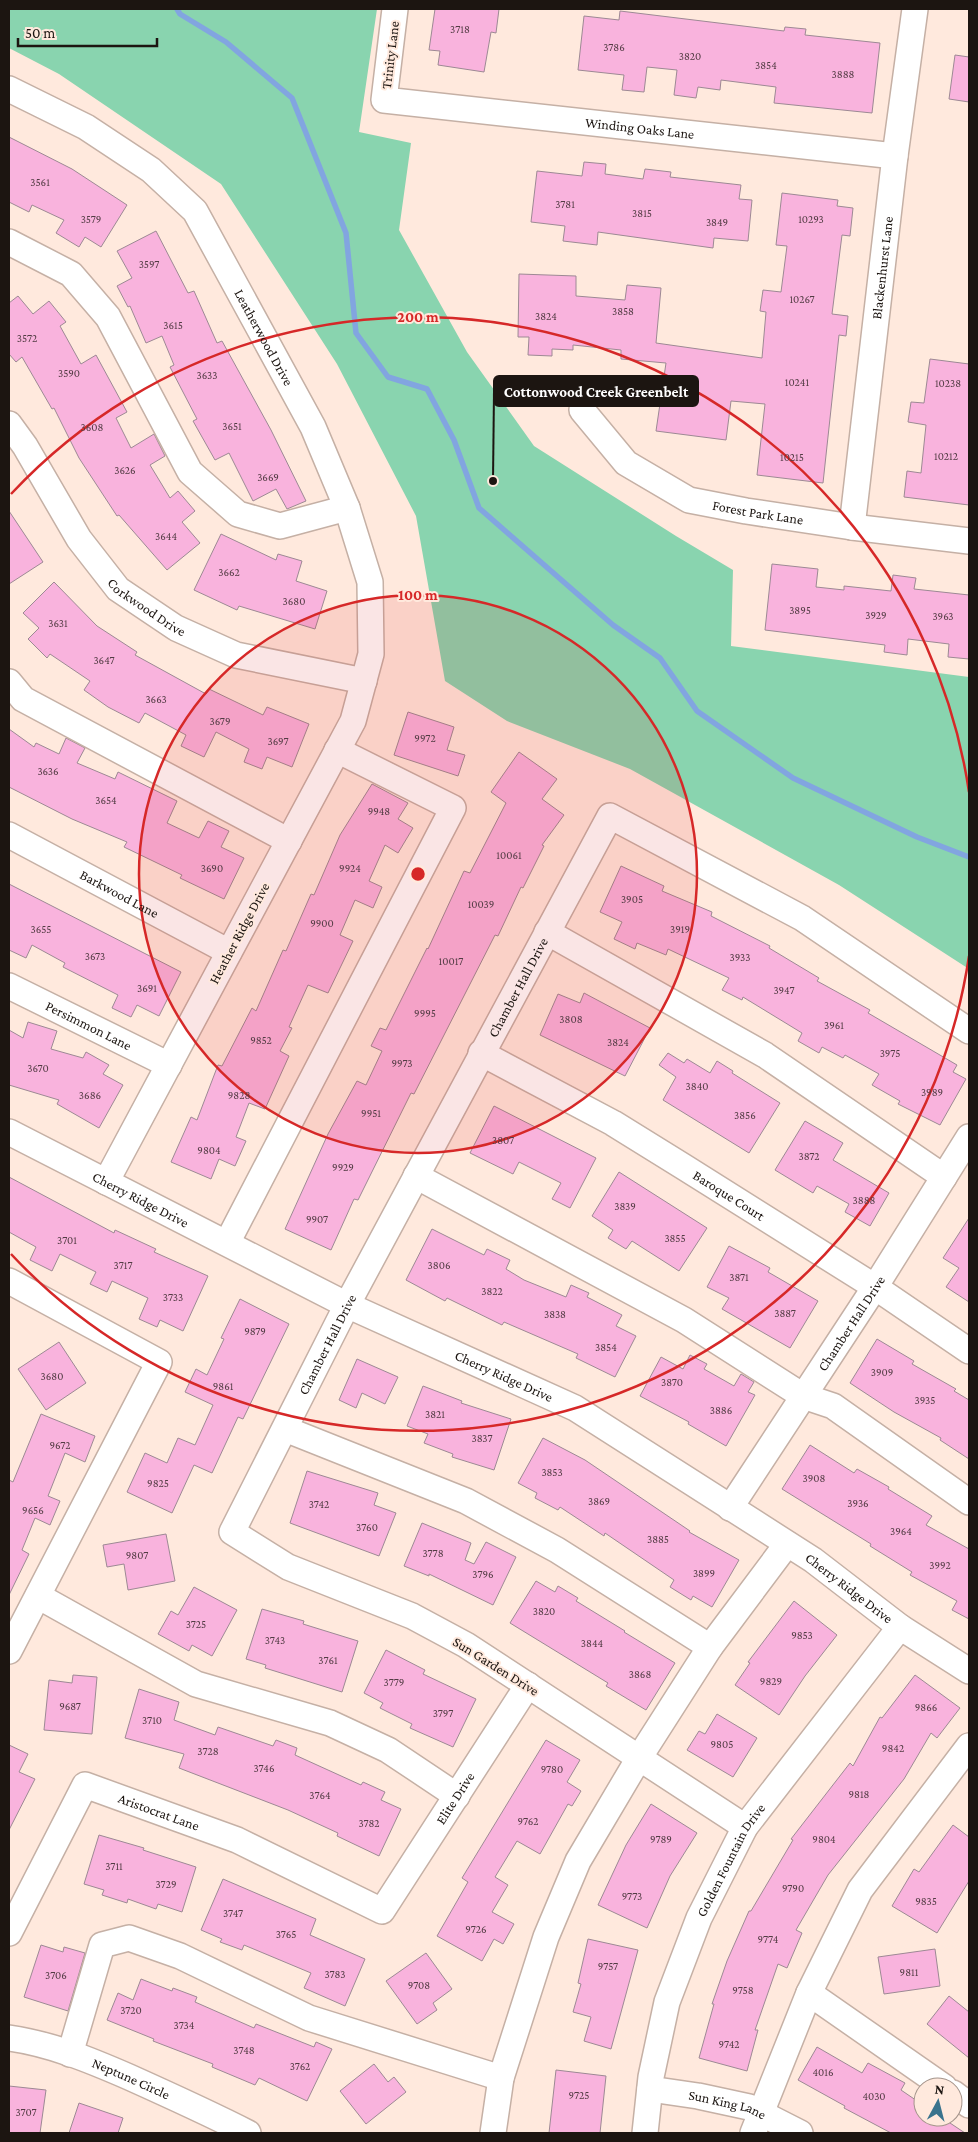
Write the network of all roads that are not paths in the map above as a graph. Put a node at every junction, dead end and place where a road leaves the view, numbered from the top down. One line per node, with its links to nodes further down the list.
1 (395, 9): 4 (street, Trinity Lane)
2 (915, 9): 5 (street, Blackenhurst Lane)
3 (9, 88): 9 (street, Leatherwood Drive)
4 (384, 100): 5 (street, Winding Oaks Lane)
5 (895, 156): 10 (street, Blackenhurst Lane)
6 (9, 242): 9 (street)
7 (582, 410): 10 (street, Forest Park Lane)
8 (9, 424): 12 (street, Corkwood Drive)
9 (347, 508): 12 (street, Leatherwood Drive)
10 (852, 527): 11 (street, Forest Park Lane)
11 (969, 541)
12 (364, 681): 14 (street, Heather Ridge Drive)
13 (9, 682): 16 (street)
14 (338, 750): 16 (street, Heather Ridge Drive); 28 (street)
15 (9, 835): 18 (street, Barkwood Lane)
16 (289, 841): 18 (street, Heather Ridge Drive)
17 (547, 932): 20 (street, Chamber Hall Drive); 21 (street, Chamber Hall Drive); 26 (street)
18 (229, 952): 22 (street, Heather Ridge Drive)
19 (9, 986): 22 (street, Persimmon Lane)
20 (969, 1031)
21 (481, 1054): 25 (street, Chamber Hall Drive); 30 (street, Baroque Court)
22 (169, 1065): 27 (street, Heather Ridge Drive)
23 (9, 1132): 27 (street, Cherry Ridge Drive)
24 (969, 1137): 26 (street, Chamber Hall Drive)
25 (416, 1176): 31 (street, Chamber Hall Drive); 33 (street)
26 (944, 1177): 30 (street, Chamber Hall Drive)
27 (106, 1182): 28 (street, Cherry Ridge Drive)
28 (227, 1243): 31 (street, Cherry Ridge Drive)
29 (9, 1281): 39 (street)
30 (875, 1287): 32 (street, Baroque Court); 33 (street, Chamber Hall Drive)
31 (347, 1305): 34 (street, Chamber Hall Drive); 36 (street, Cherry Ridge Drive)
32 (969, 1351)
33 (803, 1396): 35 (street); 36 (street, Chamber Hall Drive)
34 (285, 1429): 37 (street, Chamber Hall Drive); 41 (street)
35 (969, 1502)
36 (730, 1508): 38 (street, Cherry Ridge Drive)
37 (232, 1532): 44 (street, Sun Garden Drive)
38 (787, 1544): 40 (street, Cherry Ridge Drive); 41 (street)
39 (38, 1596): 42 (street); 47 (street)
40 (900, 1627): 43 (street, Cherry Ridge Drive); 48 (street, Golden Fountain Drive)
41 (710, 1647): 46 (street)
42 (9, 1651)
43 (969, 1671)
44 (528, 1685): 46 (street, Sun Garden Drive); 47 (street, Elite Drive)
45 (969, 1746): 51 (street)
46 (639, 1758): 48 (street, Sun Garden Drive); 55 (street)
47 (457, 1796): 49 (street, Elite Drive)
48 (745, 1827): 56 (street, Golden Fountain Drive)
49 (382, 1911): 50 (street, Aristocrat Lane)
50 (9, 1932)
51 (809, 1993): 54 (street); 57 (street)
52 (9, 2038): 53 (street, Neptune Circle)
53 (70, 2054): 55 (street); 58 (street, Neptune Circle)
54 (930, 2077)
55 (501, 2078): 59 (street)
56 (650, 2089): 57 (street, Sun King Lane); 60 (street, Golden Fountain Drive)
57 (757, 2123): 61 (street, Sun King Lane)
58 (248, 2133)
59 (493, 2133)
60 (645, 2133)
61 (800, 2133)

